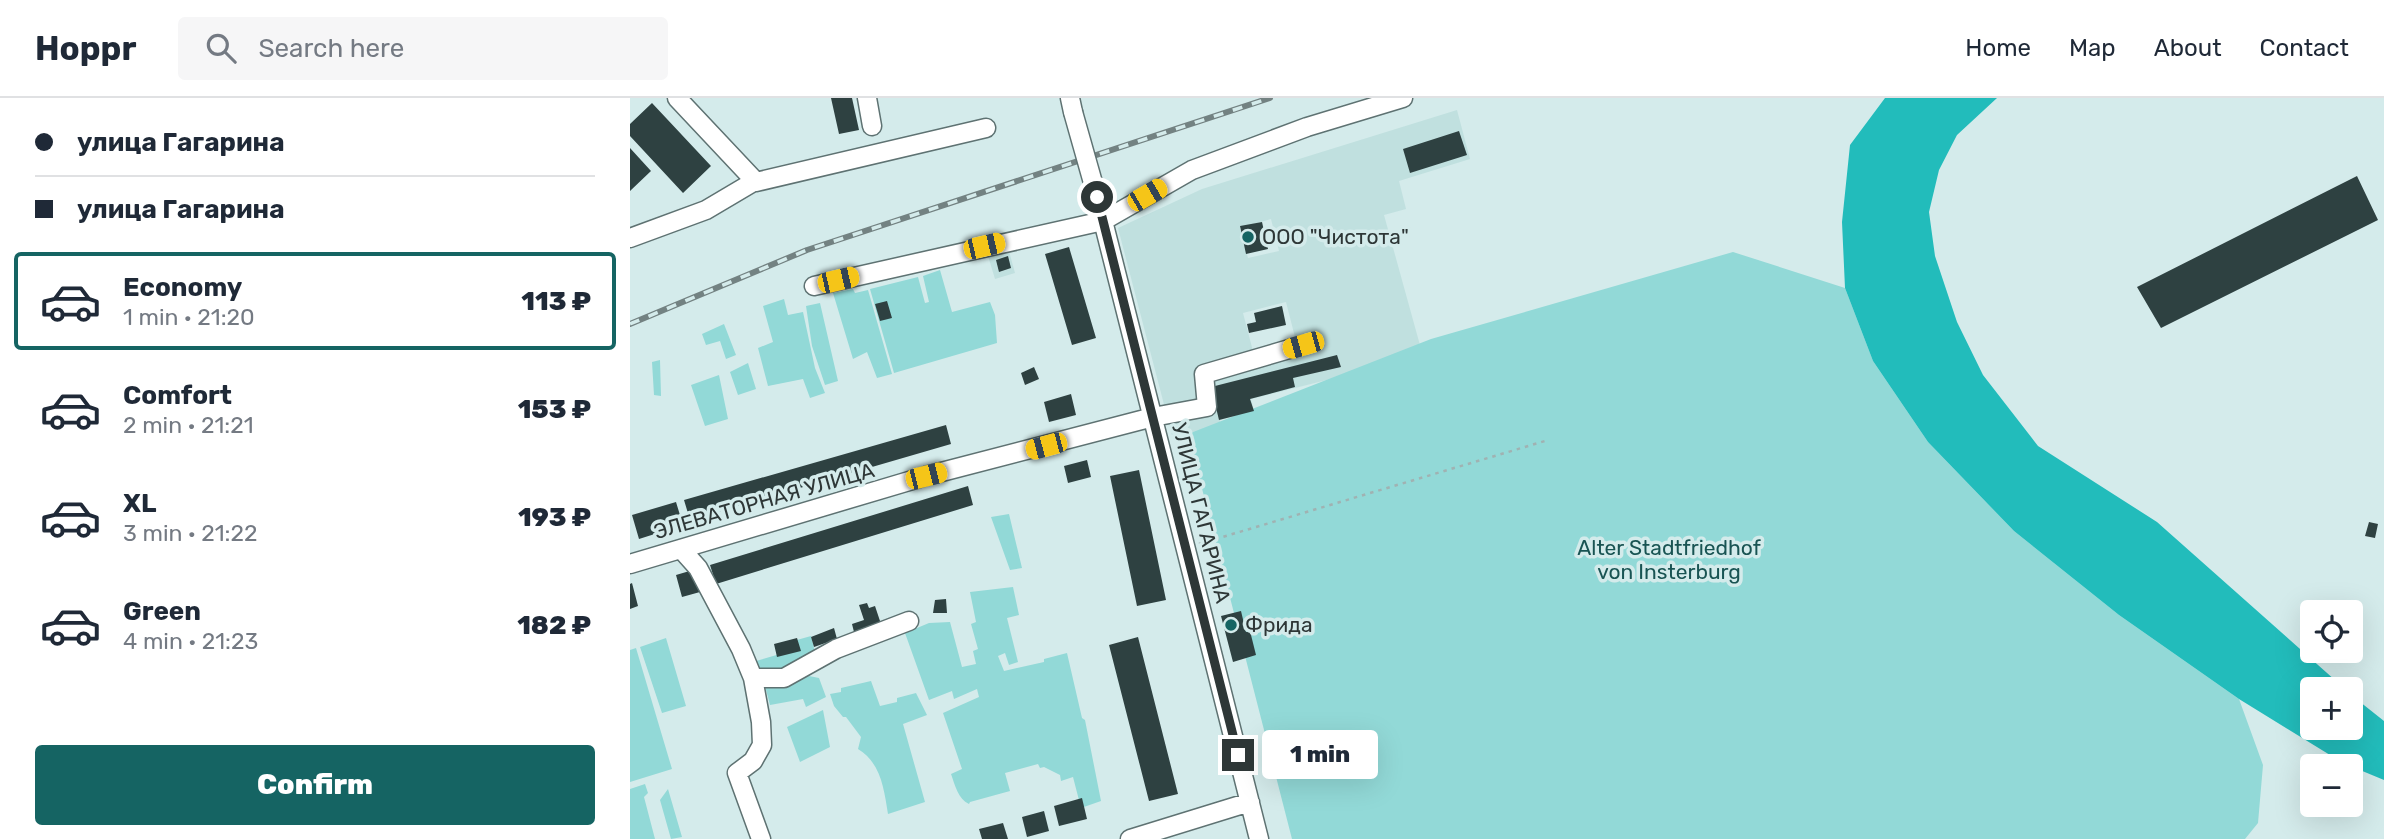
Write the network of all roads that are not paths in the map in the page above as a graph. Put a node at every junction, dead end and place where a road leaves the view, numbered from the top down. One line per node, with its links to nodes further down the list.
1 (677, 98): 7 (street)
2 (867, 98): 5 (street)
3 (1403, 98): 8 (street)
4 (1071, 105): 8 (street, УЛИЦА ГАГАРИНА, bridge)
5 (872, 126)
6 (986, 128): 7 (street)
7 (755, 181): 9 (street)
8 (1103, 221): 10 (street); 12 (street, УЛИЦА ГАГАРИНА)
9 (630, 238)
10 (814, 286)
11 (1303, 345): 12 (street, ЭЛЕВАТОРНАЯ УЛИЦА)
12 (1153, 417): 13 (street, ЭЛЕВАТОРНАЯ УЛИЦА); 17 (street, УЛИЦА ГАГАРИНА)
13 (681, 549): 14 (street, ЭЛЕВАТОРНАЯ УЛИЦА); 16 (street)
14 (630, 564)
15 (909, 621): 16 (street)
16 (753, 678): 18 (street)
17 (1250, 802): 19 (street); 20 (street, УЛИЦА ГАГАРИНА)
18 (761, 839)
19 (1130, 839)
20 (1259, 839)

